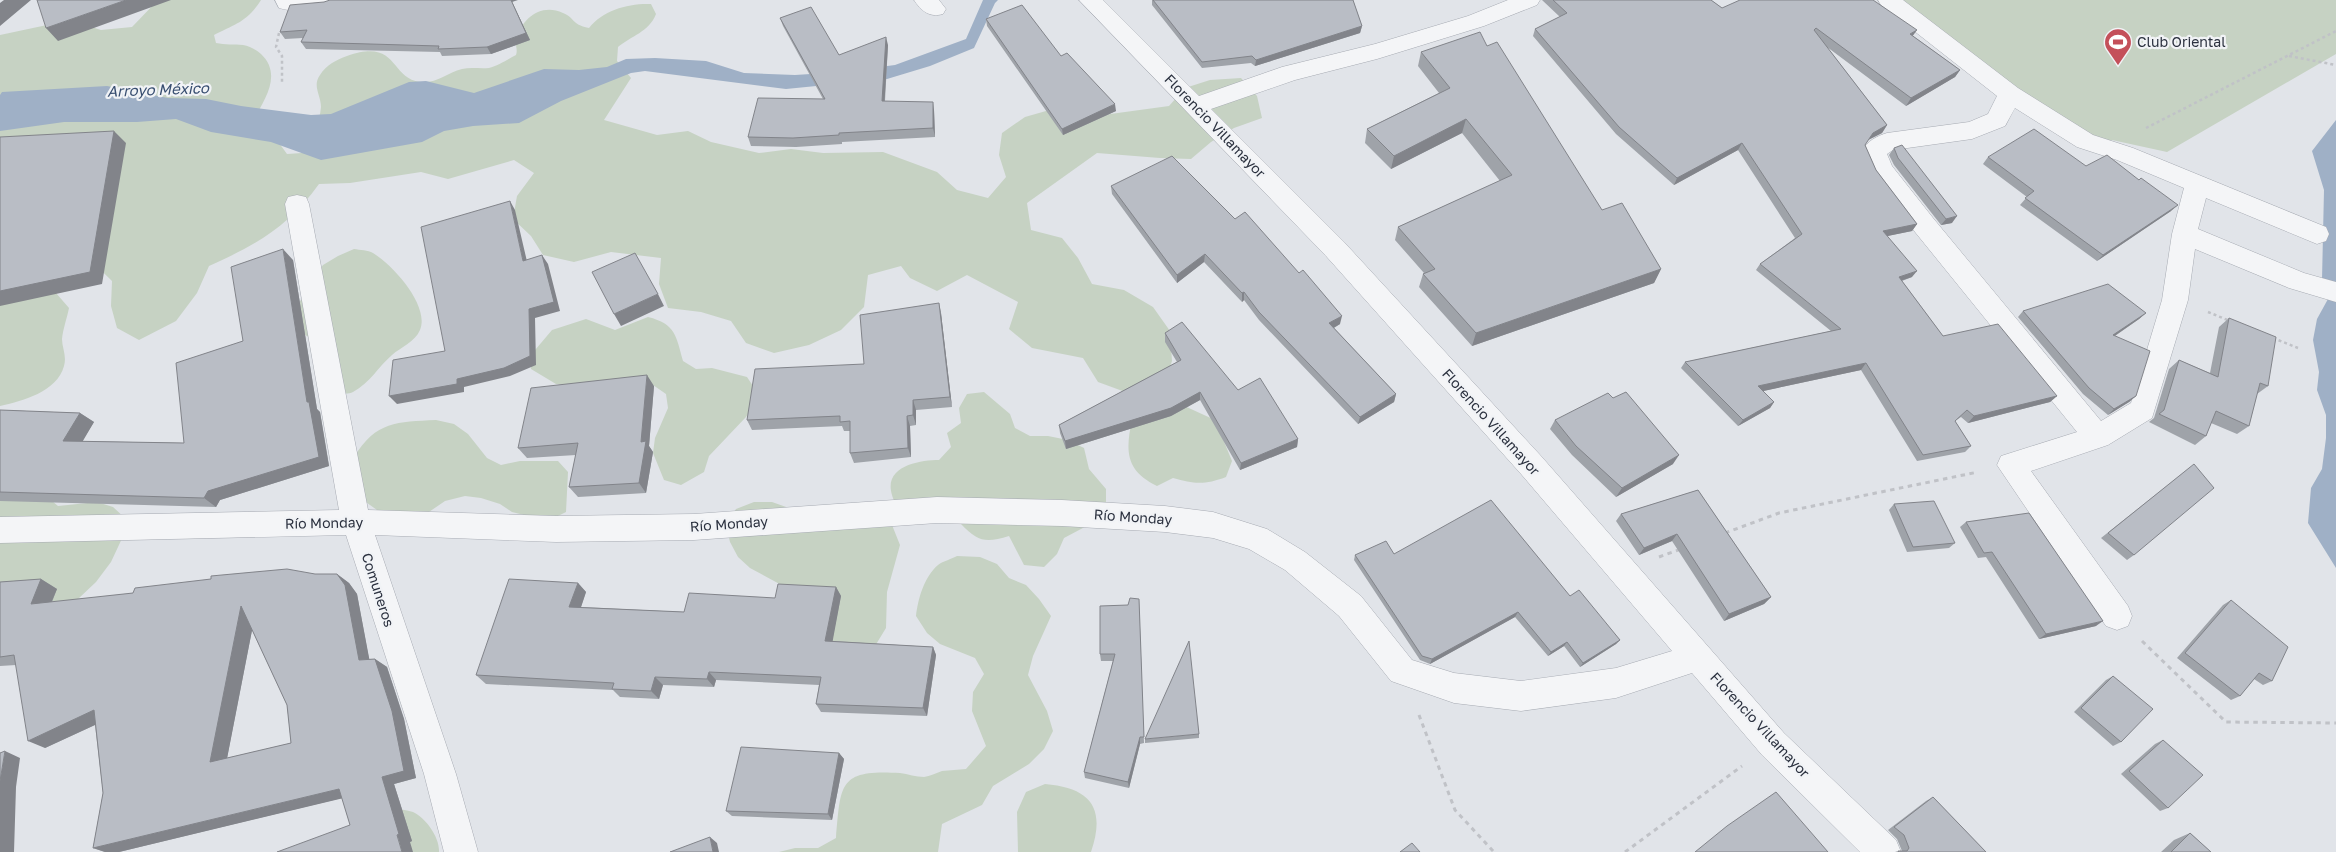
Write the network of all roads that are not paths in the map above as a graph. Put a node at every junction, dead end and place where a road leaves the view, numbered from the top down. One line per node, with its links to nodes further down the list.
1 (327, 0): 5 (street)
2 (1090, 0): 7 (street, Florencio Villamayor)
3 (1529, 0): 7 (street)
4 (1889, 0): 6 (street)
5 (286, 2)
6 (2010, 94): 8 (street); 13 (street)
7 (1195, 106): 17 (street, Florencio Villamayor)
8 (2196, 184): 10 (street); 11 (street)
9 (297, 204): 14 (street, Comuneros)
10 (2184, 234): 12 (street); 13 (street)
11 (2317, 234)
12 (2336, 292)
13 (2098, 437): 16 (street)
14 (356, 522): 15 (street, Río Monday); 17 (street, Río Monday); 18 (street, Comuneros)
15 (0, 530)
16 (2116, 616)
17 (1698, 657): 19 (street, Florencio Villamayor)
18 (461, 852)
19 (1884, 852)

